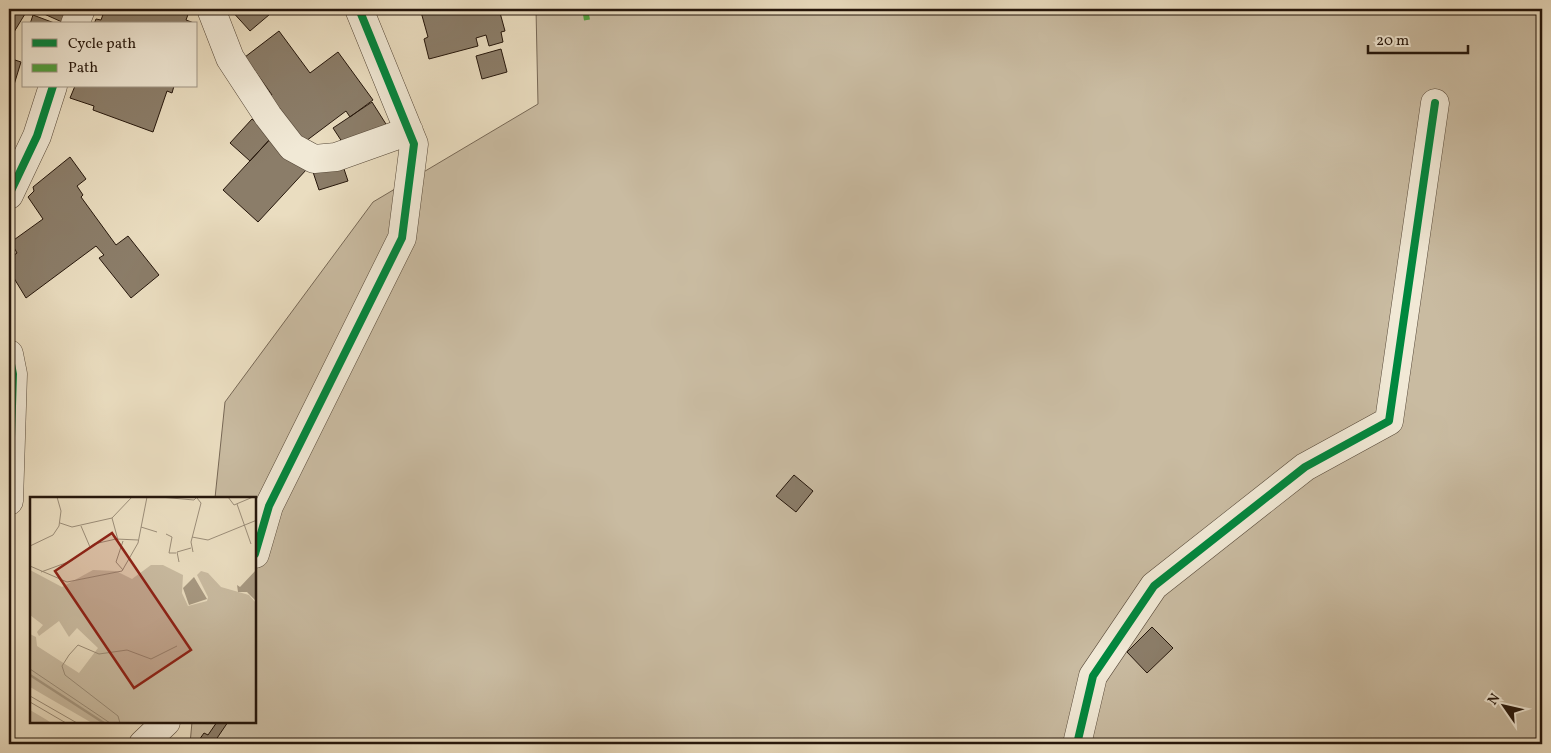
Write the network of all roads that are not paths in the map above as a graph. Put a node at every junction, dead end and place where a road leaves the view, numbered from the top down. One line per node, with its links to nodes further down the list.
1 (81, 9): 4 (street)
2 (211, 9): 7 (street)
3 (359, 9): 7 (street)
4 (76, 22)
5 (52, 88): 8 (street)
6 (1435, 103): 14 (street)
7 (409, 131): 11 (street)
8 (9, 195)
9 (9, 354): 10 (street)
10 (9, 501)
11 (256, 551)
12 (165, 723): 13 (street)
13 (143, 744)
14 (1077, 744)

